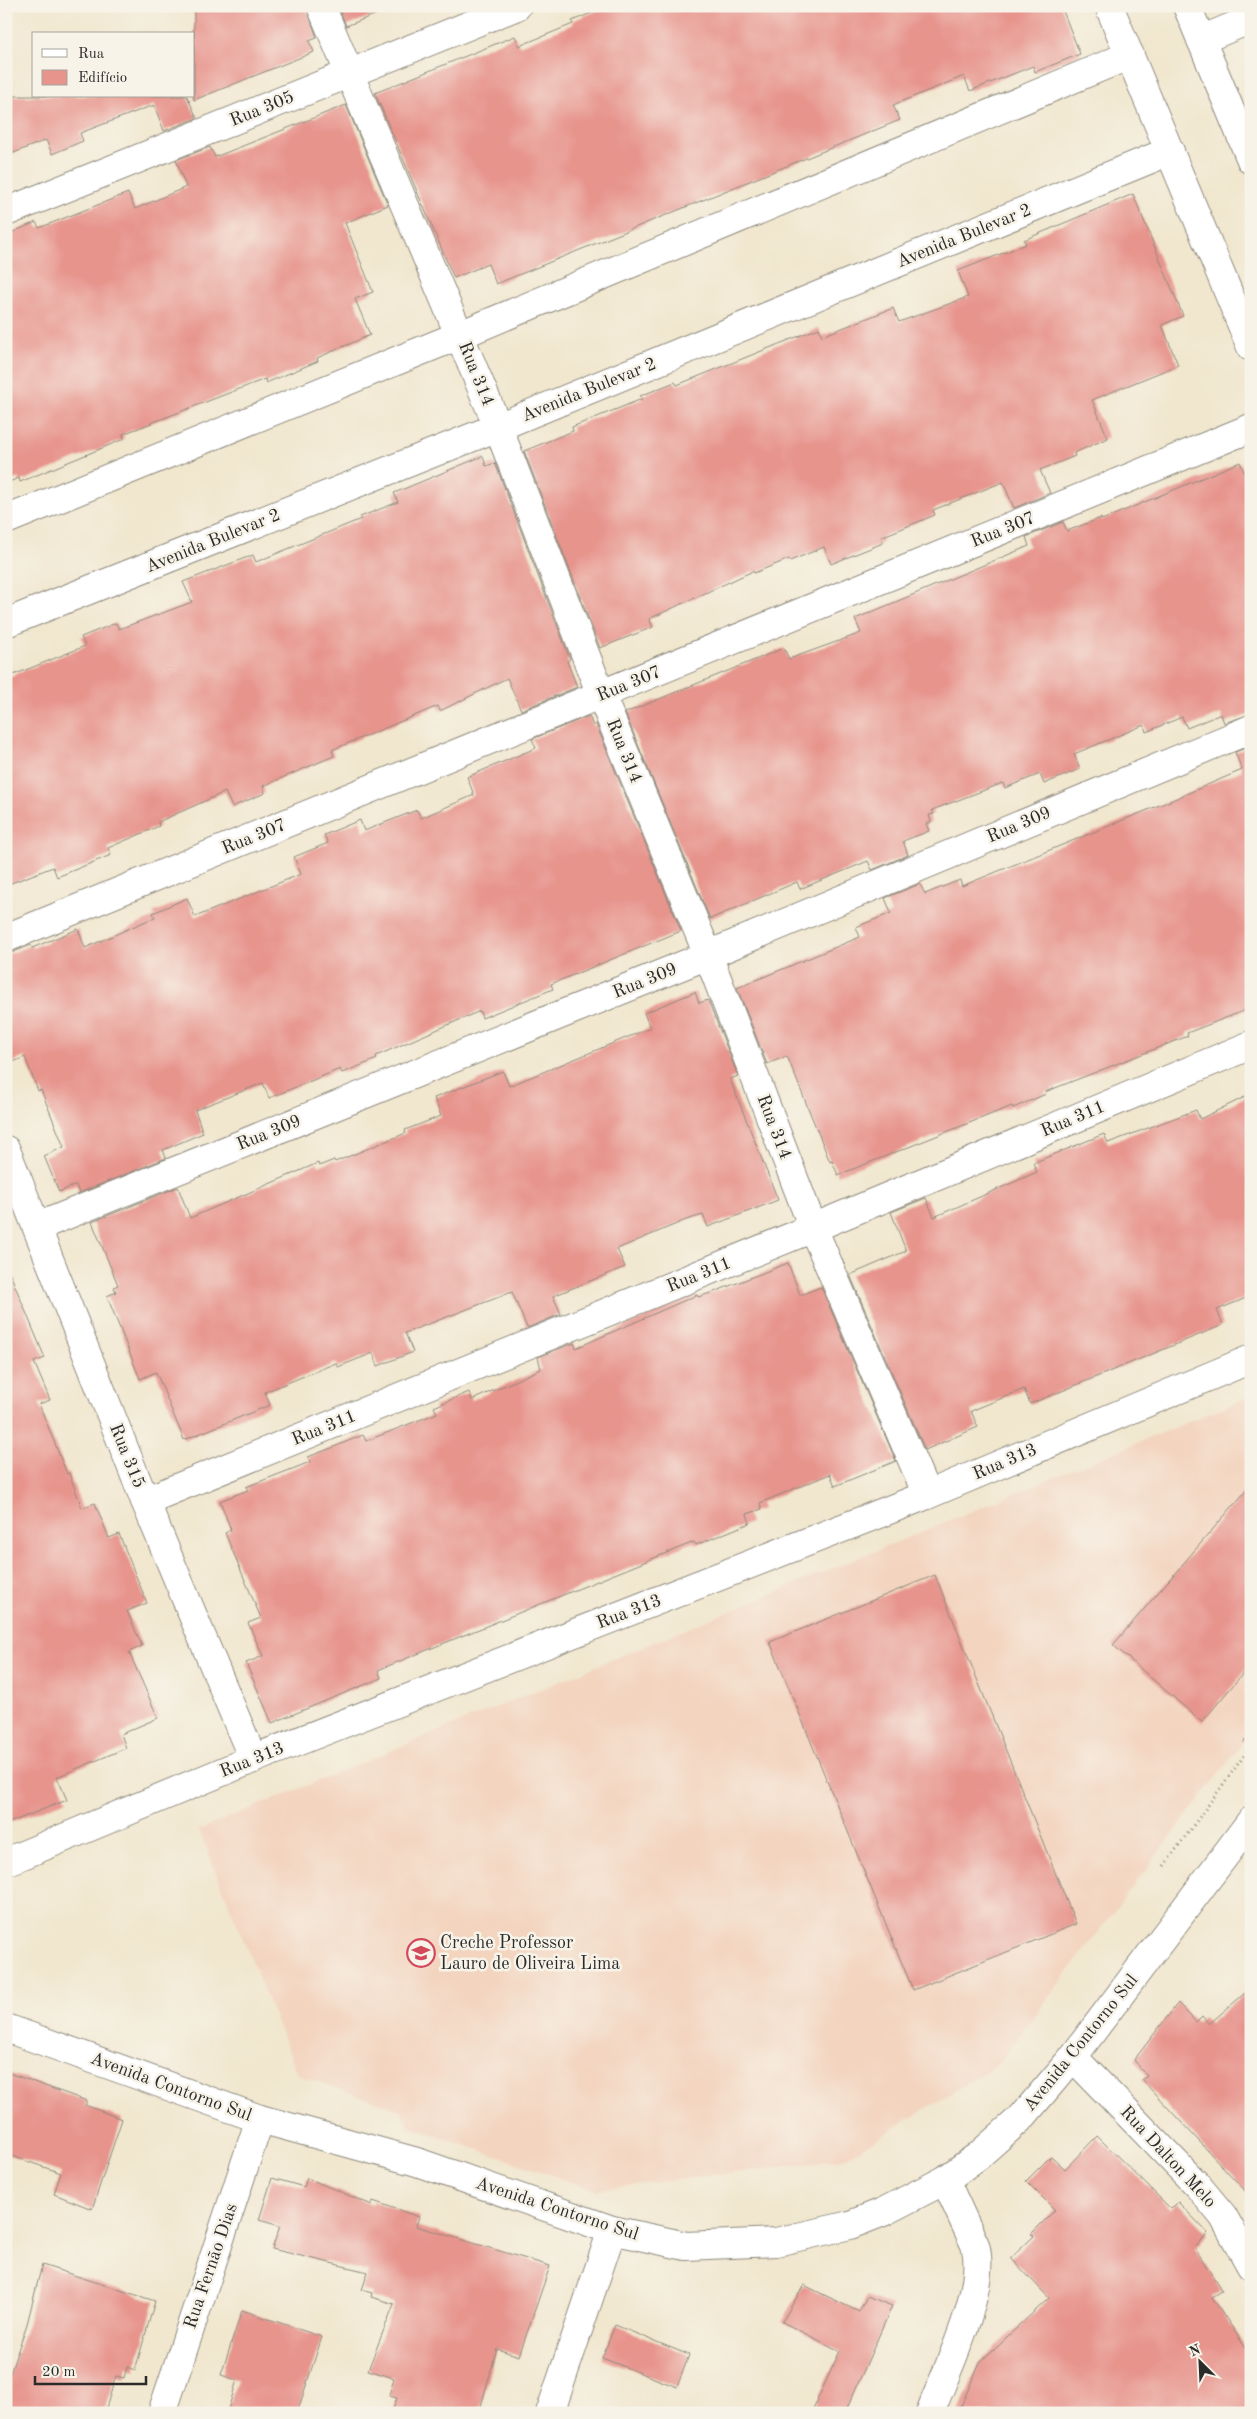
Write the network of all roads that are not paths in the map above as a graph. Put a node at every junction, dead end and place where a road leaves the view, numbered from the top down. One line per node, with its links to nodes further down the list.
1 (321, 6): 8 (street, Rua 314)
2 (517, 6): 8 (street, Rua 305)
3 (1109, 6): 7 (street)
4 (1187, 6): 6 (street)
5 (1251, 19): 6 (street)
6 (1201, 40): 9 (street)
7 (1130, 55): 10 (street); 12 (street)
8 (349, 74): 11 (street, Rua 305); 12 (street, Rua 314)
9 (1248, 144)
10 (1170, 151): 13 (street); 14 (street, Avenida Bulevar 2)
11 (6, 212)
12 (460, 335): 14 (street, Rua 314); 16 (street)
13 (1251, 347)
14 (498, 427): 17 (street, Avenida Bulevar 2); 18 (street, Rua 314)
15 (1251, 428): 18 (street, Rua 307)
16 (6, 520)
17 (6, 623)
18 (601, 695): 20 (street, Rua 307); 21 (street, Rua 314)
19 (1251, 729): 21 (street, Rua 309)
20 (6, 938)
21 (708, 955): 24 (street, Rua 309); 25 (street, Rua 314)
22 (1251, 1044): 25 (street, Rua 311)
23 (6, 1150): 24 (street, Rua 315)
24 (37, 1227): 28 (street, Rua 315)
25 (813, 1228): 27 (street, Rua 314); 28 (street, Rua 311)
26 (1251, 1359): 27 (street, Rua 313)
27 (927, 1495): 29 (street, Rua 313)
28 (145, 1501): 29 (street, Rua 315)
29 (253, 1759): 31 (street, Rua 313)
30 (1251, 1821): 33 (street, Avenida Contorno Sul)
31 (6, 1862)
32 (6, 2028): 34 (street, Avenida Contorno Sul)
33 (1073, 2057): 35 (street, Avenida Contorno Sul); 37 (street, Rua Dalton Melo)
34 (260, 2119): 36 (street, Avenida Contorno Sul); 38 (street, Rua Fernão Dias)
35 (945, 2180): 36 (street, Avenida Contorno Sul); 40 (street)
36 (612, 2230): 39 (street)
37 (1251, 2266)
38 (162, 2413)
39 (550, 2413)
40 (930, 2413)

